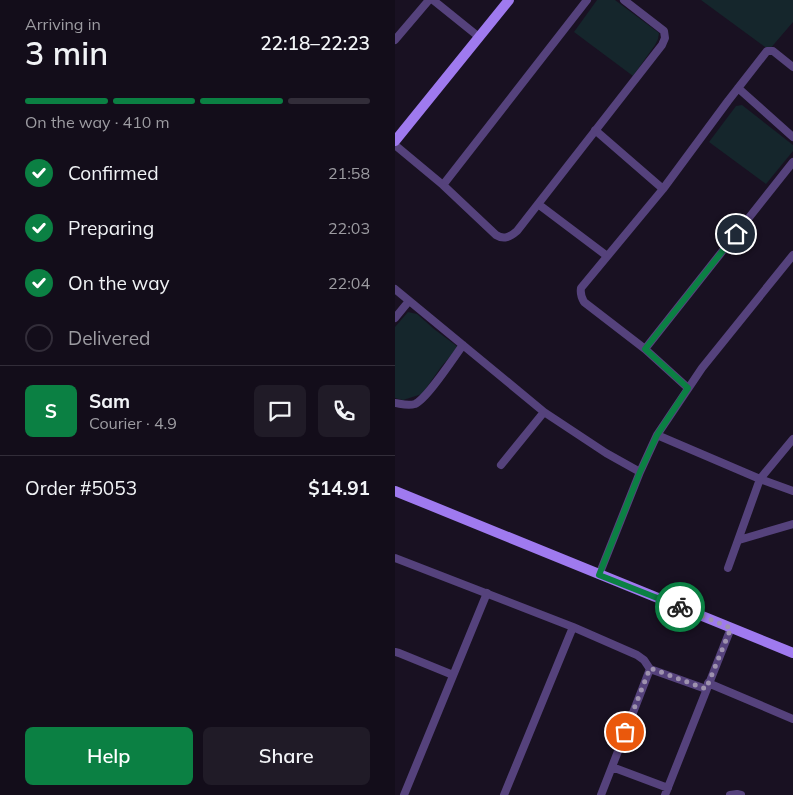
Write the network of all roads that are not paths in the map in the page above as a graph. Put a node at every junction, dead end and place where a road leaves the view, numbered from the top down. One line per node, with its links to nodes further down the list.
1 (429, 0): 7 (street)
2 (433, 0): 6 (street)
3 (509, 0): 6 (street)
4 (587, 0): 14 (street)
5 (624, 0): 10 (street)
6 (479, 37): 12 (street)
7 (395, 40)
8 (793, 68): 9 (street)
9 (738, 88): 11 (street); 15 (street)
10 (595, 130): 15 (street); 16 (street)
11 (793, 137)
12 (395, 143): 14 (street)
13 (793, 162): 23 (street)
14 (443, 185): 16 (street)
15 (663, 189): 18 (street)
16 (538, 204): 18 (street)
17 (793, 255): 24 (street)
18 (607, 256): 23 (street)
19 (395, 289): 20 (street)
20 (409, 301): 21 (street); 22 (street)
21 (395, 318)
22 (463, 345): 25 (street); 26 (street)
23 (645, 349): 24 (street)
24 (688, 388): 27 (street)
25 (395, 402)
26 (544, 412): 29 (street); 30 (street)
27 (657, 435): 30 (street); 31 (street)
28 (793, 439): 31 (street)
29 (501, 465)
30 (640, 472): 38 (street)
31 (760, 479): 33 (street); 35 (street)
32 (395, 491): 38 (street)
33 (793, 491)
34 (793, 524): 35 (street)
35 (739, 540): 37 (street)
36 (395, 558): 39 (street)
37 (728, 568)
38 (599, 575): 41 (street)
39 (487, 593): 40 (street); 45 (street)
40 (573, 627): 44 (street); 51 (street)
41 (731, 628): 43 (street); 46 (street)
42 (395, 652): 45 (street)
43 (793, 653)
44 (650, 668): 46 (street); 48 (street)
45 (453, 676): 50 (street)
46 (707, 686): 47 (street); 49 (street)
47 (793, 719)
48 (612, 767): 49 (street); 52 (street)
49 (667, 791)
50 (404, 795)
51 (503, 795)
52 (601, 795)
53 (730, 795): 54 (street)
54 (741, 795)

